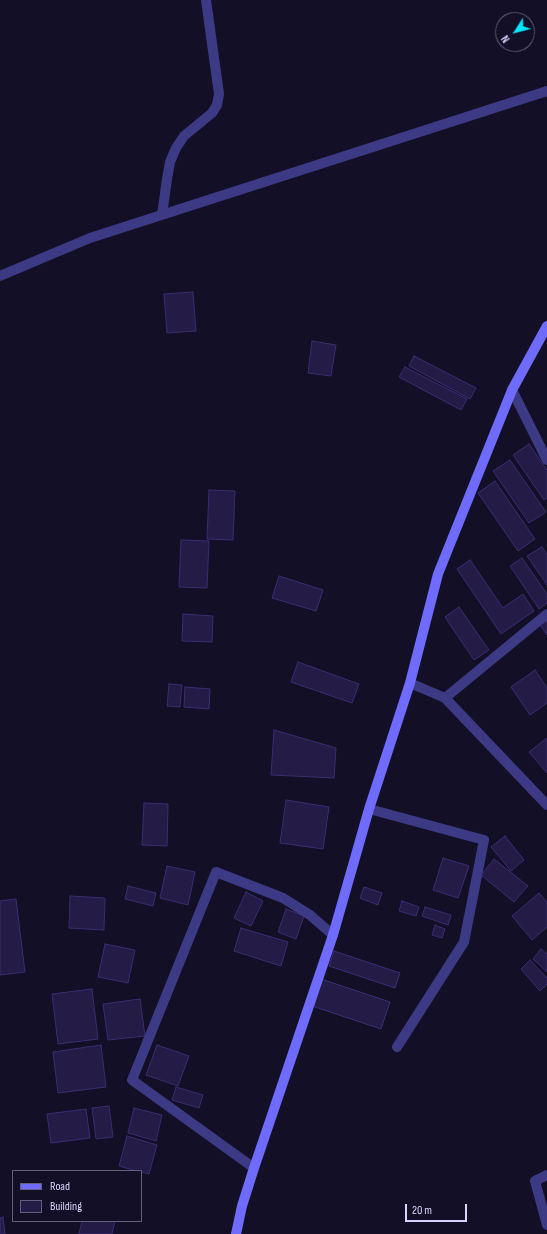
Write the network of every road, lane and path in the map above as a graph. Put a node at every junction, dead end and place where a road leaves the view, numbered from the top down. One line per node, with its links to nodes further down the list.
1 (206, 0): 3 (street)
2 (547, 91): 3 (street)
3 (162, 215): 4 (street)
4 (0, 276)
5 (547, 326): 6 (main road)
6 (512, 390): 7 (street); 9 (main road)
7 (547, 460)
8 (547, 614): 10 (street)
9 (410, 683): 10 (street); 12 (main road)
10 (445, 698): 11 (street)
11 (547, 805)
12 (369, 809): 13 (main road); 14 (street)
13 (333, 935): 15 (main road); 15 (street)
14 (397, 1047)
15 (254, 1168): 18 (main road)
16 (547, 1176): 17 (street)
17 (547, 1225)
18 (236, 1234)

